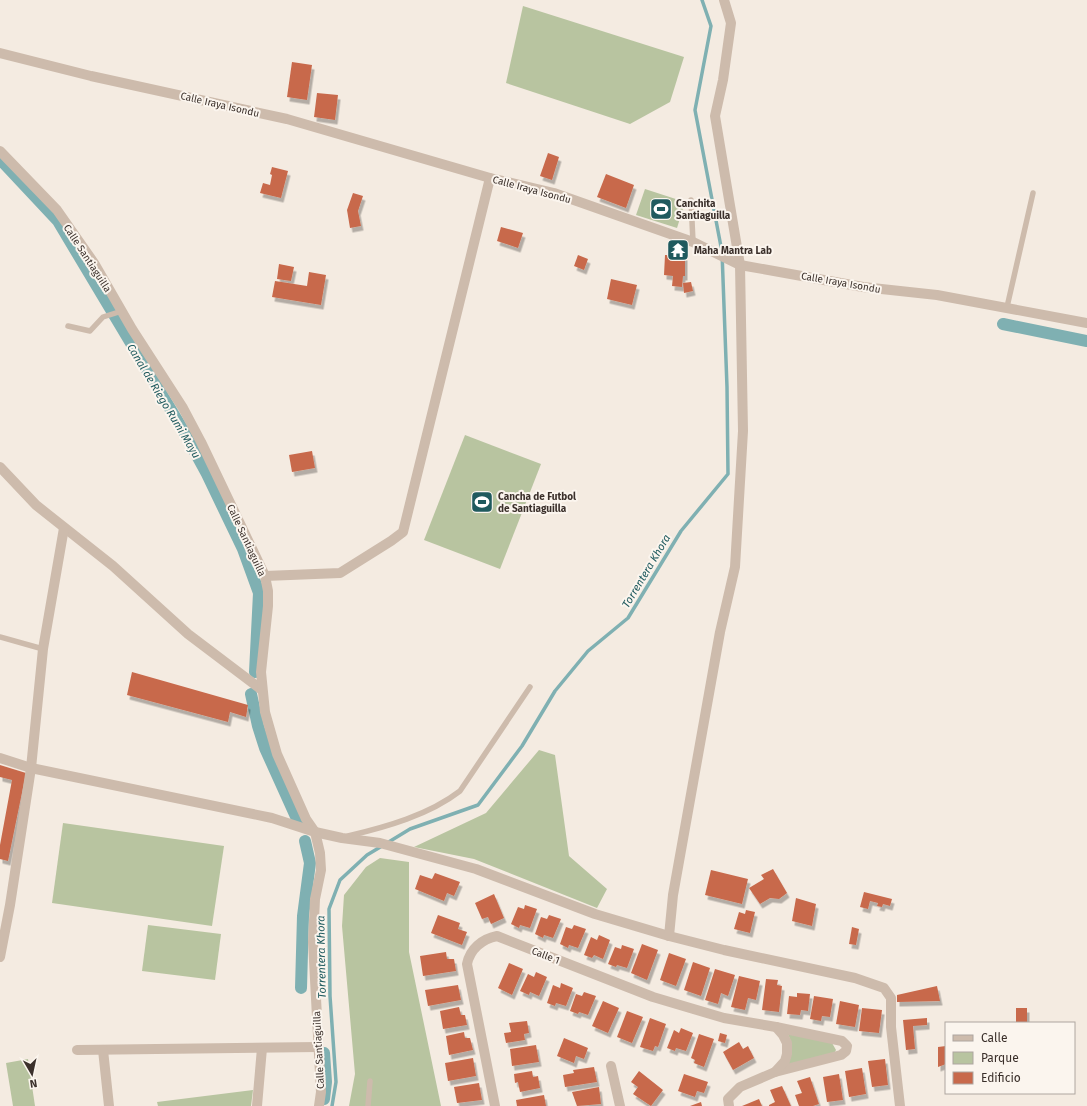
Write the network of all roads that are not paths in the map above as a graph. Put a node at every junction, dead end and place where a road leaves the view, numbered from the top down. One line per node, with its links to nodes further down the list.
1 (724, 0): 8 (street)
2 (0, 53): 4 (street, Calle Iraya Isondu)
3 (0, 151): 10 (street, Calle Santiaguilla)
4 (490, 178): 7 (street, Calle Iraya Isondu); 15 (street)
5 (1033, 193): 9 (lane)
6 (691, 200): 7 (lane)
7 (693, 242): 8 (street, Calle Iraya Isondu)
8 (740, 265): 9 (street, Calle Iraya Isondu); 24 (street)
9 (1007, 307): 11 (street, Calle Iraya Isondu)
10 (122, 311): 12 (lane); 15 (street, Calle Santiaguilla)
11 (1087, 323)
12 (68, 326)
13 (0, 467): 14 (street)
14 (64, 528): 17 (street); 19 (street)
15 (265, 576): 19 (street, Calle Santiaguilla)
16 (0, 637): 17 (lane)
17 (43, 649): 21 (street)
18 (530, 687): 23 (lane)
19 (262, 690): 22 (street, Calle Santiaguilla)
20 (0, 758): 21 (street)
21 (31, 768): 22 (street); 25 (street)
22 (315, 832): 23 (street); 27 (street, Calle Santiaguilla)
23 (342, 838): 24 (street)
24 (668, 936): 41 (street)
25 (0, 957)
26 (776, 1027): 32 (street); 32 (street, Calle 1); 38 (street, Calle 1)
27 (318, 1047): 28 (street); 36 (street, Calle Santiaguilla)
28 (262, 1048): 30 (street); 35 (street)
29 (77, 1050): 30 (street)
30 (103, 1050): 34 (street)
31 (611, 1066): 39 (street)
32 (775, 1072): 40 (street, Calle 1)
33 (370, 1081): 37 (lane)
34 (109, 1106)
35 (257, 1106)
36 (319, 1106)
37 (368, 1106)
38 (495, 1106)
39 (620, 1106)
40 (728, 1106)
41 (900, 1106)

